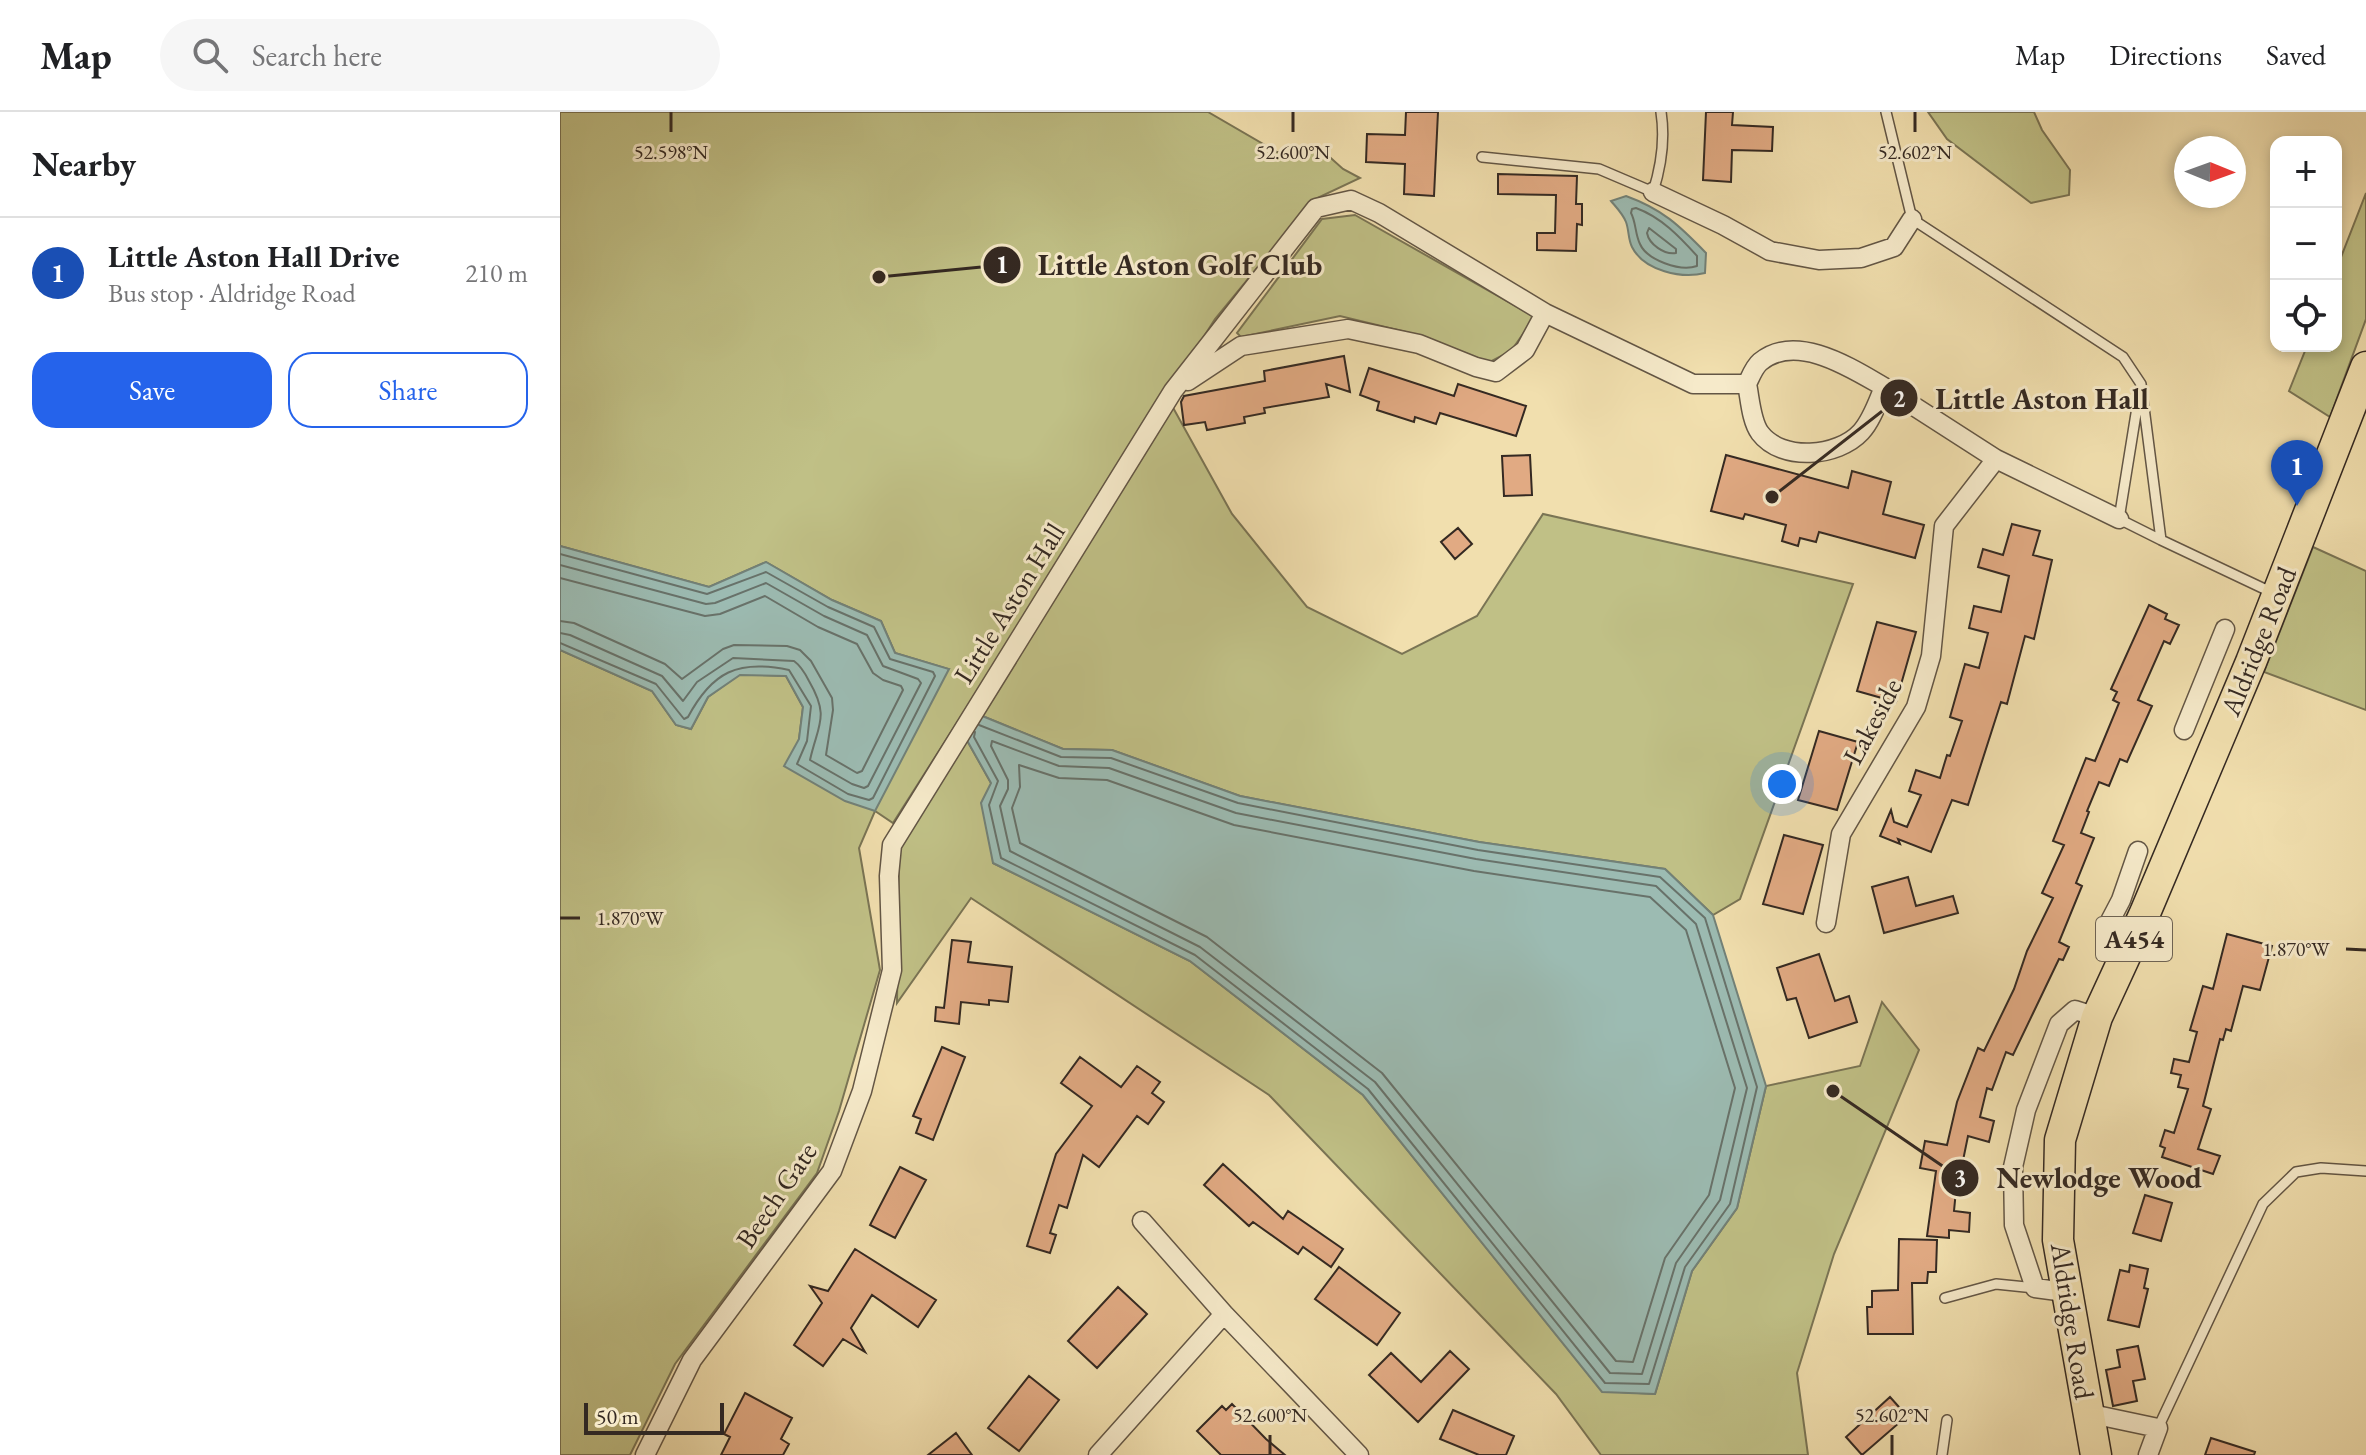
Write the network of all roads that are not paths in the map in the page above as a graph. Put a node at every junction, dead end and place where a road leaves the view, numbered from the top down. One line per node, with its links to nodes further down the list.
1 (1661, 112): 4 (lane)
2 (1886, 112): 5 (lane)
3 (1482, 157): 4 (lane)
4 (1653, 192): 5 (street)
5 (1912, 219): 9 (lane)
6 (1545, 313): 8 (street, Little Aston Hall); 11 (street, Little Aston Hall); 11 (street, Little Aston Hall)
7 (2366, 367): 15 (main road, Aldridge Road / A454)
8 (1747, 384): 10 (street); 10 (street)
9 (2141, 384): 13 (lane); 14 (lane)
10 (1884, 387): 12 (street)
11 (1173, 391): 20 (street, Little Aston Hall)
12 (1996, 459): 13 (street); 24 (street, Lakeside)
13 (2119, 519): 14 (lane)
14 (2161, 540): 15 (lane)
15 (2278, 595): 18 (main road, Aldridge Road / A454)
16 (2225, 629): 17 (street)
17 (2219, 650): 18 (street); 19 (street)
18 (2251, 662): 22 (main road, Aldridge Road / A454)
19 (2184, 730)
20 (892, 845): 34 (street, Beech Gate)
21 (2138, 851): 22 (street, Aldridge Road)
22 (2133, 906): 23 (street, Aldridge Road); 25 (main road, Aldridge Road / A454)
23 (2110, 921)
24 (1826, 923)
25 (2097, 1017): 28 (main road, Aldridge Road / A454); 28 (street)
26 (2366, 1171): 33 (lane)
27 (1142, 1221): 30 (street)
28 (2050, 1290): 29 (lane); 31 (main road, Aldridge Road / A454)
29 (1945, 1298)
30 (1224, 1314): 35 (street); 36 (street)
31 (2087, 1413): 33 (street); 38 (main road, Aldridge Road / A454)
32 (1947, 1420): 37 (lane)
33 (2158, 1428): 39 (street)
34 (645, 1455)
35 (1098, 1455)
36 (1359, 1455)
37 (1942, 1455)
38 (2096, 1455)
39 (2148, 1455)

